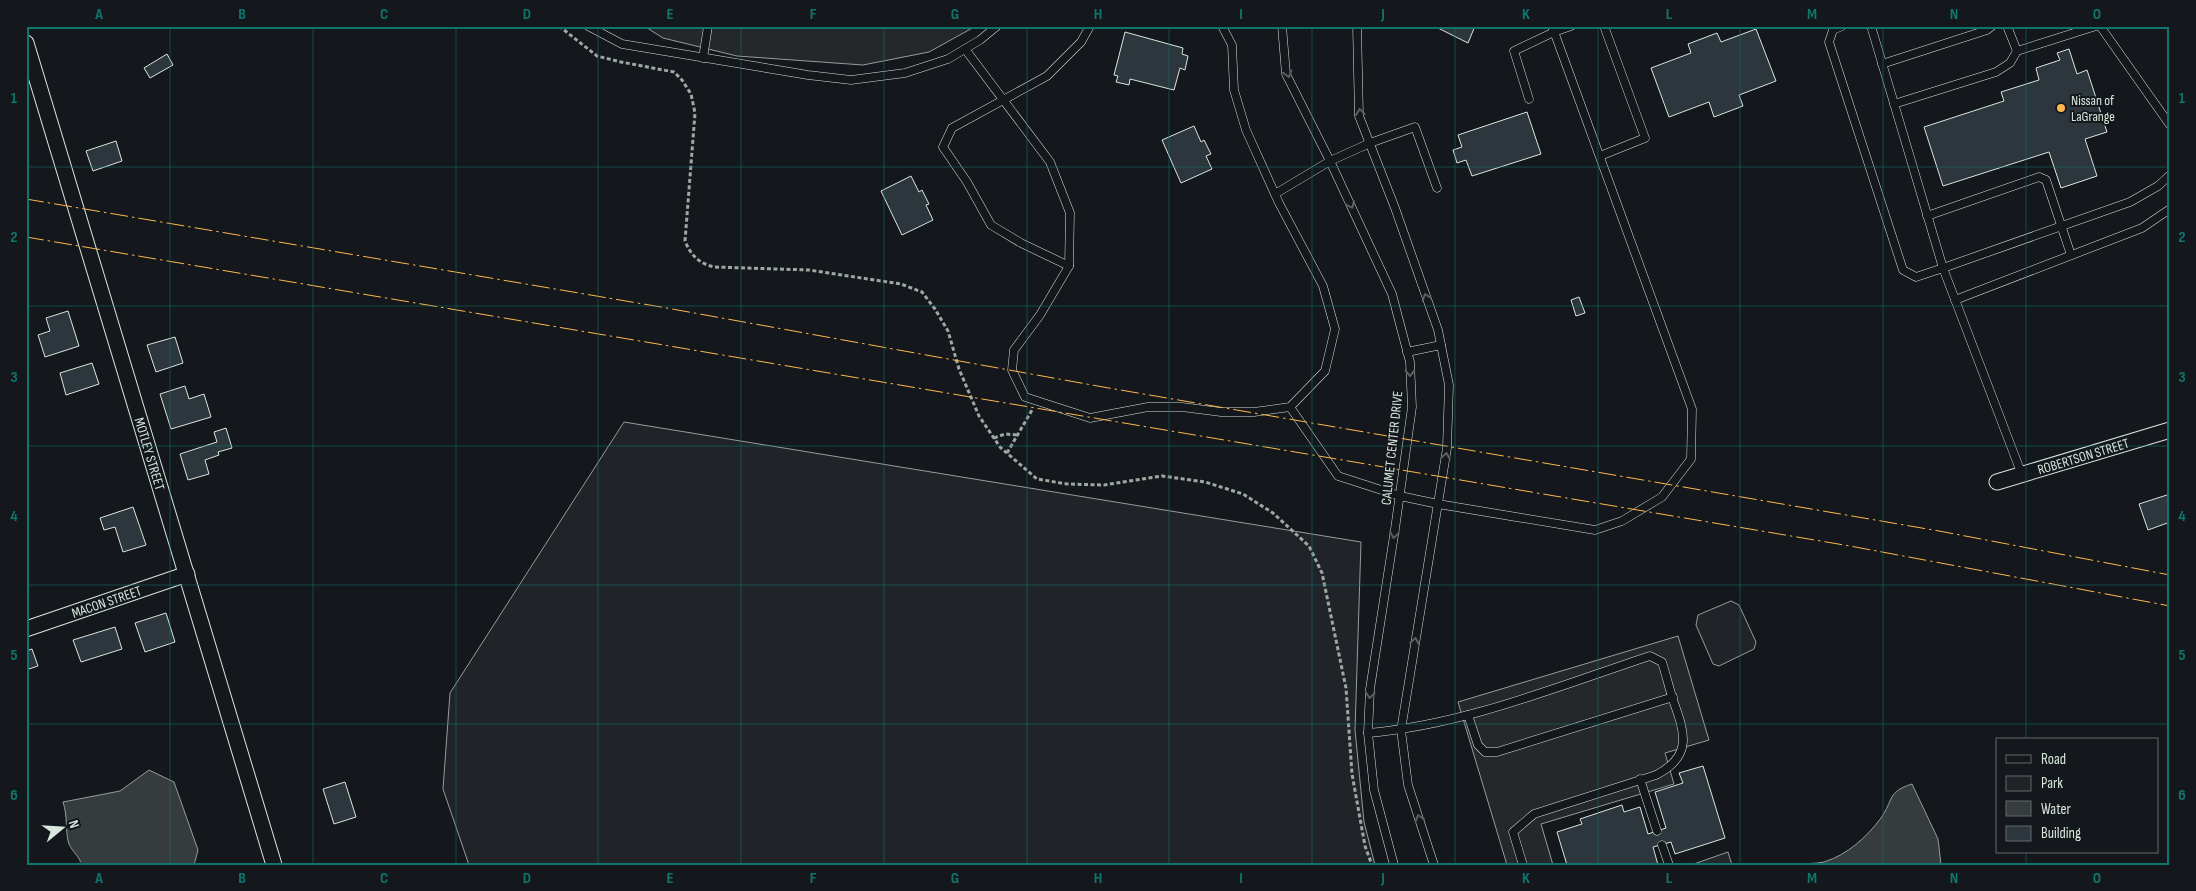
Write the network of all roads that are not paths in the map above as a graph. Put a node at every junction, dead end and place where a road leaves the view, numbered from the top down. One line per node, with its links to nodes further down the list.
1 (588, 26): 20 (lane)
2 (708, 26): 20 (lane)
3 (997, 26): 18 (lane)
4 (1090, 26): 22 (lane)
5 (1222, 26): 31 (lane)
6 (1282, 26): 28 (lane, CALUMET CENTER DRIVE, one-way to 28)
7 (1357, 26): 26 (lane, one-way to 7)
8 (1571, 26): 16 (lane)
9 (1604, 26): 27 (lane)
10 (1842, 26): 37 (lane)
11 (1871, 26): 21 (lane)
12 (1992, 26): 21 (lane)
13 (2007, 26): 19 (lane)
14 (2096, 26): 19 (lane)
15 (2100, 26): 25 (lane)
16 (1554, 29): 23 (lane); 27 (lane)
17 (26, 43): 47 (street, MOTLEY STREET)
18 (965, 49): 20 (lane); 22 (lane)
19 (2018, 51): 24 (lane)
20 (704, 58)
21 (1882, 64): 24 (lane)
22 (1002, 99): 36 (lane); 36 (lane)
23 (1529, 99)
24 (1894, 104): 33 (lane)
25 (2170, 125)
26 (1370, 143): 28 (lane); 30 (lane); 39 (lane, one-way to 26)
27 (1600, 156): 46 (lane)
28 (1330, 161): 31 (lane); 40 (lane, CALUMET CENTER DRIVE, one-way to 40)
29 (2170, 175): 34 (lane)
30 (1437, 188)
31 (1275, 194): 41 (lane)
32 (2170, 209): 35 (lane)
33 (1927, 216): 34 (lane); 37 (lane)
34 (2061, 226): 35 (lane); 37 (lane)
35 (2071, 255): 38 (lane)
36 (1069, 266): 41 (lane)
37 (1943, 268): 38 (lane)
38 (1955, 300): 43 (lane)
39 (1441, 345): 40 (lane); 46 (lane, one-way to 39)
40 (1408, 352): 45 (lane, CALUMET CENTER DRIVE, one-way to 45)
41 (1290, 407): 45 (lane)
42 (2170, 430): 43 (street, ROBERTSON STREET)
43 (2022, 475): 44 (street, ROBERTSON STREET)
44 (1997, 482)
45 (1400, 496): 46 (lane); 52 (lane, CALUMET CENTER DRIVE, one-way to 52)
46 (1438, 504): 51 (lane, one-way to 46)
47 (187, 574): 48 (street, MACON STREET); 56 (street, MOTLEY STREET)
48 (26, 629)
49 (1673, 697): 50 (lane); 50 (lane); 53 (lane)
50 (1468, 715): 51 (lane)
51 (1401, 730): 52 (lane); 58 (lane, one-way to 51)
52 (1368, 733): 57 (lane, CALUMET CENTER DRIVE)
53 (1640, 779): 54 (lane); 59 (lane)
54 (1657, 831)
55 (1662, 845): 60 (lane)
56 (274, 865)
57 (1394, 865)
58 (1434, 865)
59 (1523, 865)
60 (1669, 865)

